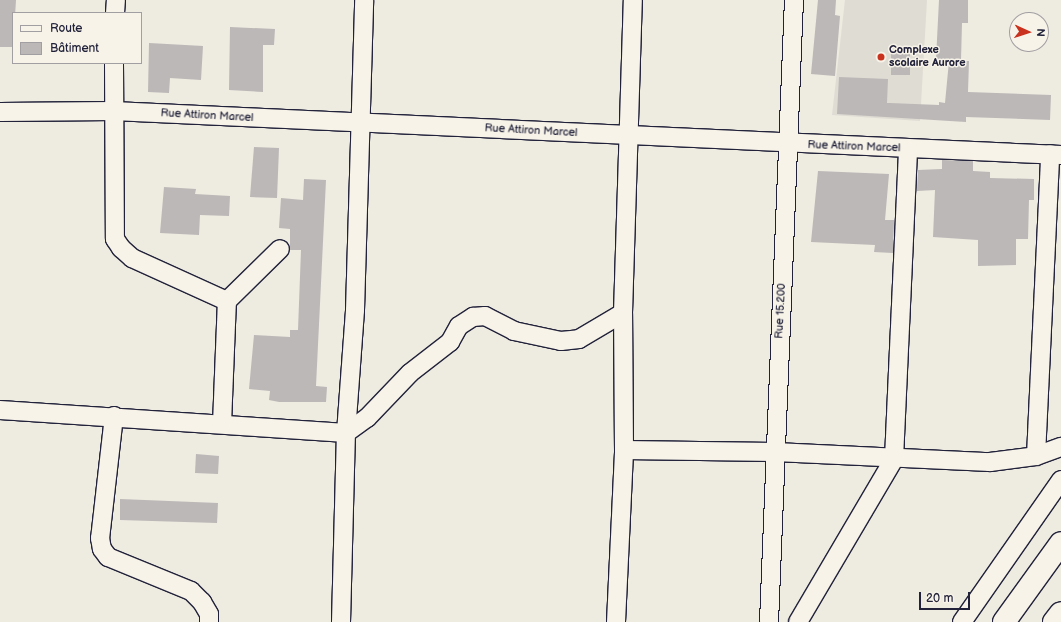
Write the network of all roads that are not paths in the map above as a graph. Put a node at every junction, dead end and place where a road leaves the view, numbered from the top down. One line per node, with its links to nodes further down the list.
1 (116, 0): 5 (street)
2 (364, 0): 9 (street)
3 (633, 0): 10 (street)
4 (794, 0): 11 (street, Rue 15.200)
5 (115, 12)
6 (114, 64): 7 (street)
7 (113, 111): 8 (street, Rue Attiron Marcel); 9 (street, Rue Attiron Marcel); 15 (street)
8 (0, 112)
9 (362, 123): 10 (street, Rue Attiron Marcel); 20 (street)
10 (631, 135): 11 (street, Rue Attiron Marcel); 16 (street)
11 (788, 144): 12 (street, Rue Attiron Marcel); 23 (street, Rue 15.200)
12 (908, 149): 13 (street, Rue Attiron Marcel); 25 (street)
13 (1055, 154): 24 (street)
14 (280, 249): 15 (street)
15 (227, 301): 19 (street)
16 (623, 313): 20 (street); 22 (street)
17 (0, 410): 18 (street)
18 (114, 416): 19 (street); 29 (street)
19 (222, 424): 20 (street)
20 (346, 432): 30 (street)
21 (1061, 446): 24 (street)
22 (624, 450): 23 (street); 31 (street)
23 (774, 452): 25 (street); 32 (street, Rue 15.200)
24 (1036, 456): 25 (street)
25 (894, 459): 33 (street)
26 (1061, 480): 34 (street)
27 (1061, 543): 35 (highway)
28 (1061, 613): 36 (highway)
29 (209, 622)
30 (341, 622)
31 (616, 622)
32 (769, 622)
33 (798, 622)
34 (962, 622)
35 (1004, 622)
36 (1054, 622)

